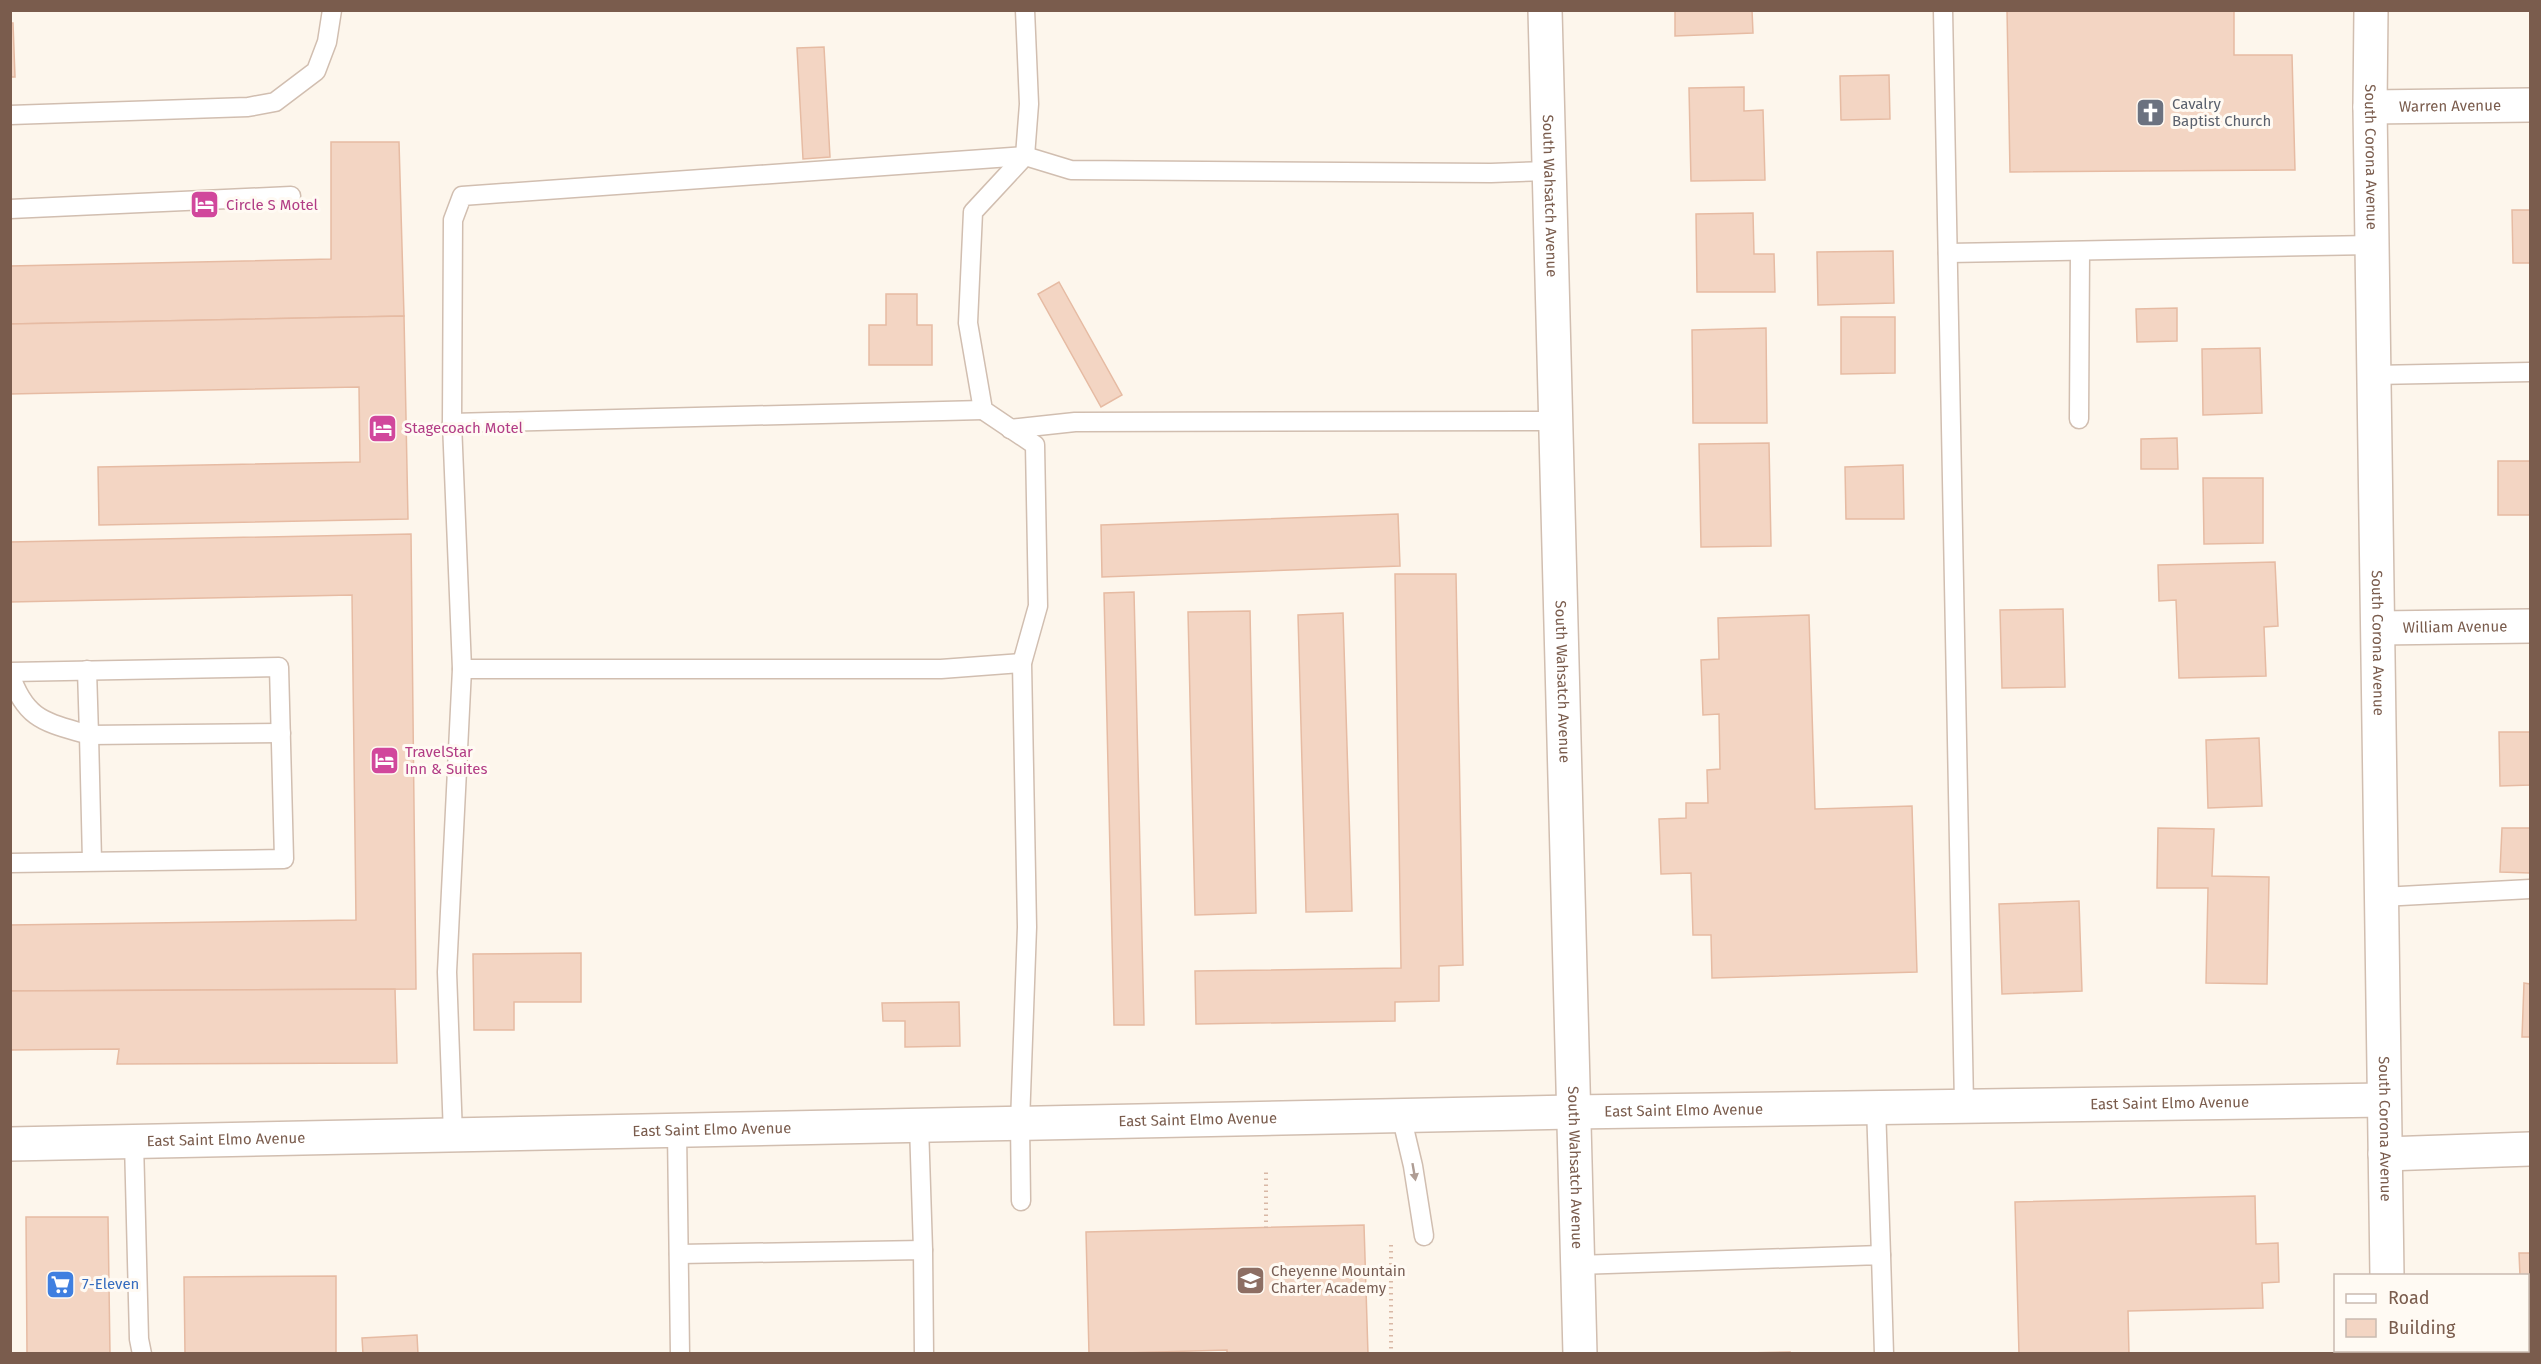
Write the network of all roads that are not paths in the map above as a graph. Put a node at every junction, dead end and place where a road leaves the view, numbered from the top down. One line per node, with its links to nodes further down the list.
1 (332, 10): 8 (lane)
2 (1025, 10): 9 (lane)
3 (1545, 10): 10 (street, South Wahsatch Avenue)
4 (1943, 10): 15 (lane)
5 (2371, 10): 7 (street, South Corona Avenue)
6 (2530, 105): 7 (street, Warren Avenue)
7 (2370, 107): 13 (street, South Corona Avenue)
8 (10, 115)
9 (1025, 156): 10 (lane); 18 (lane); 21 (lane)
10 (1549, 171): 20 (street, South Wahsatch Avenue)
11 (291, 196): 12 (lane)
12 (10, 210)
13 (2372, 245): 14 (lane); 17 (street, South Corona Avenue)
14 (2080, 251): 15 (lane); 19 (lane)
15 (1948, 253): 36 (lane)
16 (2530, 372): 17 (lane)
17 (2374, 375): 24 (street, South Corona Avenue)
18 (983, 410): 21 (lane); 22 (lane)
19 (2079, 419)
20 (1556, 421): 22 (lane); 38 (street, South Wahsatch Avenue)
21 (452, 423): 26 (lane)
22 (1010, 429): 25 (lane)
23 (2530, 626): 24 (street, William Avenue)
24 (2379, 628): 34 (street, South Corona Avenue)
25 (1022, 663): 26 (lane); 40 (lane)
26 (462, 669): 43 (lane)
27 (87, 670): 28 (lane); 29 (lane); 30 (lane)
28 (10, 673): 30 (lane)
29 (281, 733): 30 (lane); 31 (lane)
30 (89, 735): 31 (lane)
31 (92, 861): 32 (lane)
32 (10, 863)
33 (2530, 889): 34 (lane)
34 (2382, 897): 35 (street, South Corona Avenue)
35 (2384, 1100): 36 (street, East Saint Elmo Avenue); 47 (street, South Corona Avenue)
36 (1964, 1105): 37 (street, East Saint Elmo Avenue)
37 (1876, 1106): 38 (street, East Saint Elmo Avenue); 52 (lane)
38 (1572, 1112): 39 (street, East Saint Elmo Avenue); 53 (street, South Wahsatch Avenue)
39 (1401, 1115): 40 (street, East Saint Elmo Avenue); 49 (lane, one-way to 49)
40 (1020, 1123): 41 (street, East Saint Elmo Avenue); 48 (lane)
41 (919, 1125): 42 (street, East Saint Elmo Avenue); 50 (lane)
42 (677, 1131): 43 (street, East Saint Elmo Avenue); 51 (lane)
43 (453, 1135): 44 (street, East Saint Elmo Avenue)
44 (134, 1142): 45 (street, East Saint Elmo Avenue); 55 (lane)
45 (10, 1144)
46 (2530, 1149): 47 (street)
47 (2385, 1154): 54 (street, South Corona Avenue)
48 (1021, 1201)
49 (1424, 1236)
50 (922, 1250): 51 (lane); 57 (lane)
51 (679, 1254): 56 (lane)
52 (1881, 1255): 53 (lane); 59 (lane)
53 (1577, 1264): 58 (street, South Wahsatch Avenue)
54 (2387, 1274)
55 (142, 1353)
56 (680, 1353)
57 (924, 1353)
58 (1580, 1353)
59 (1884, 1353)

